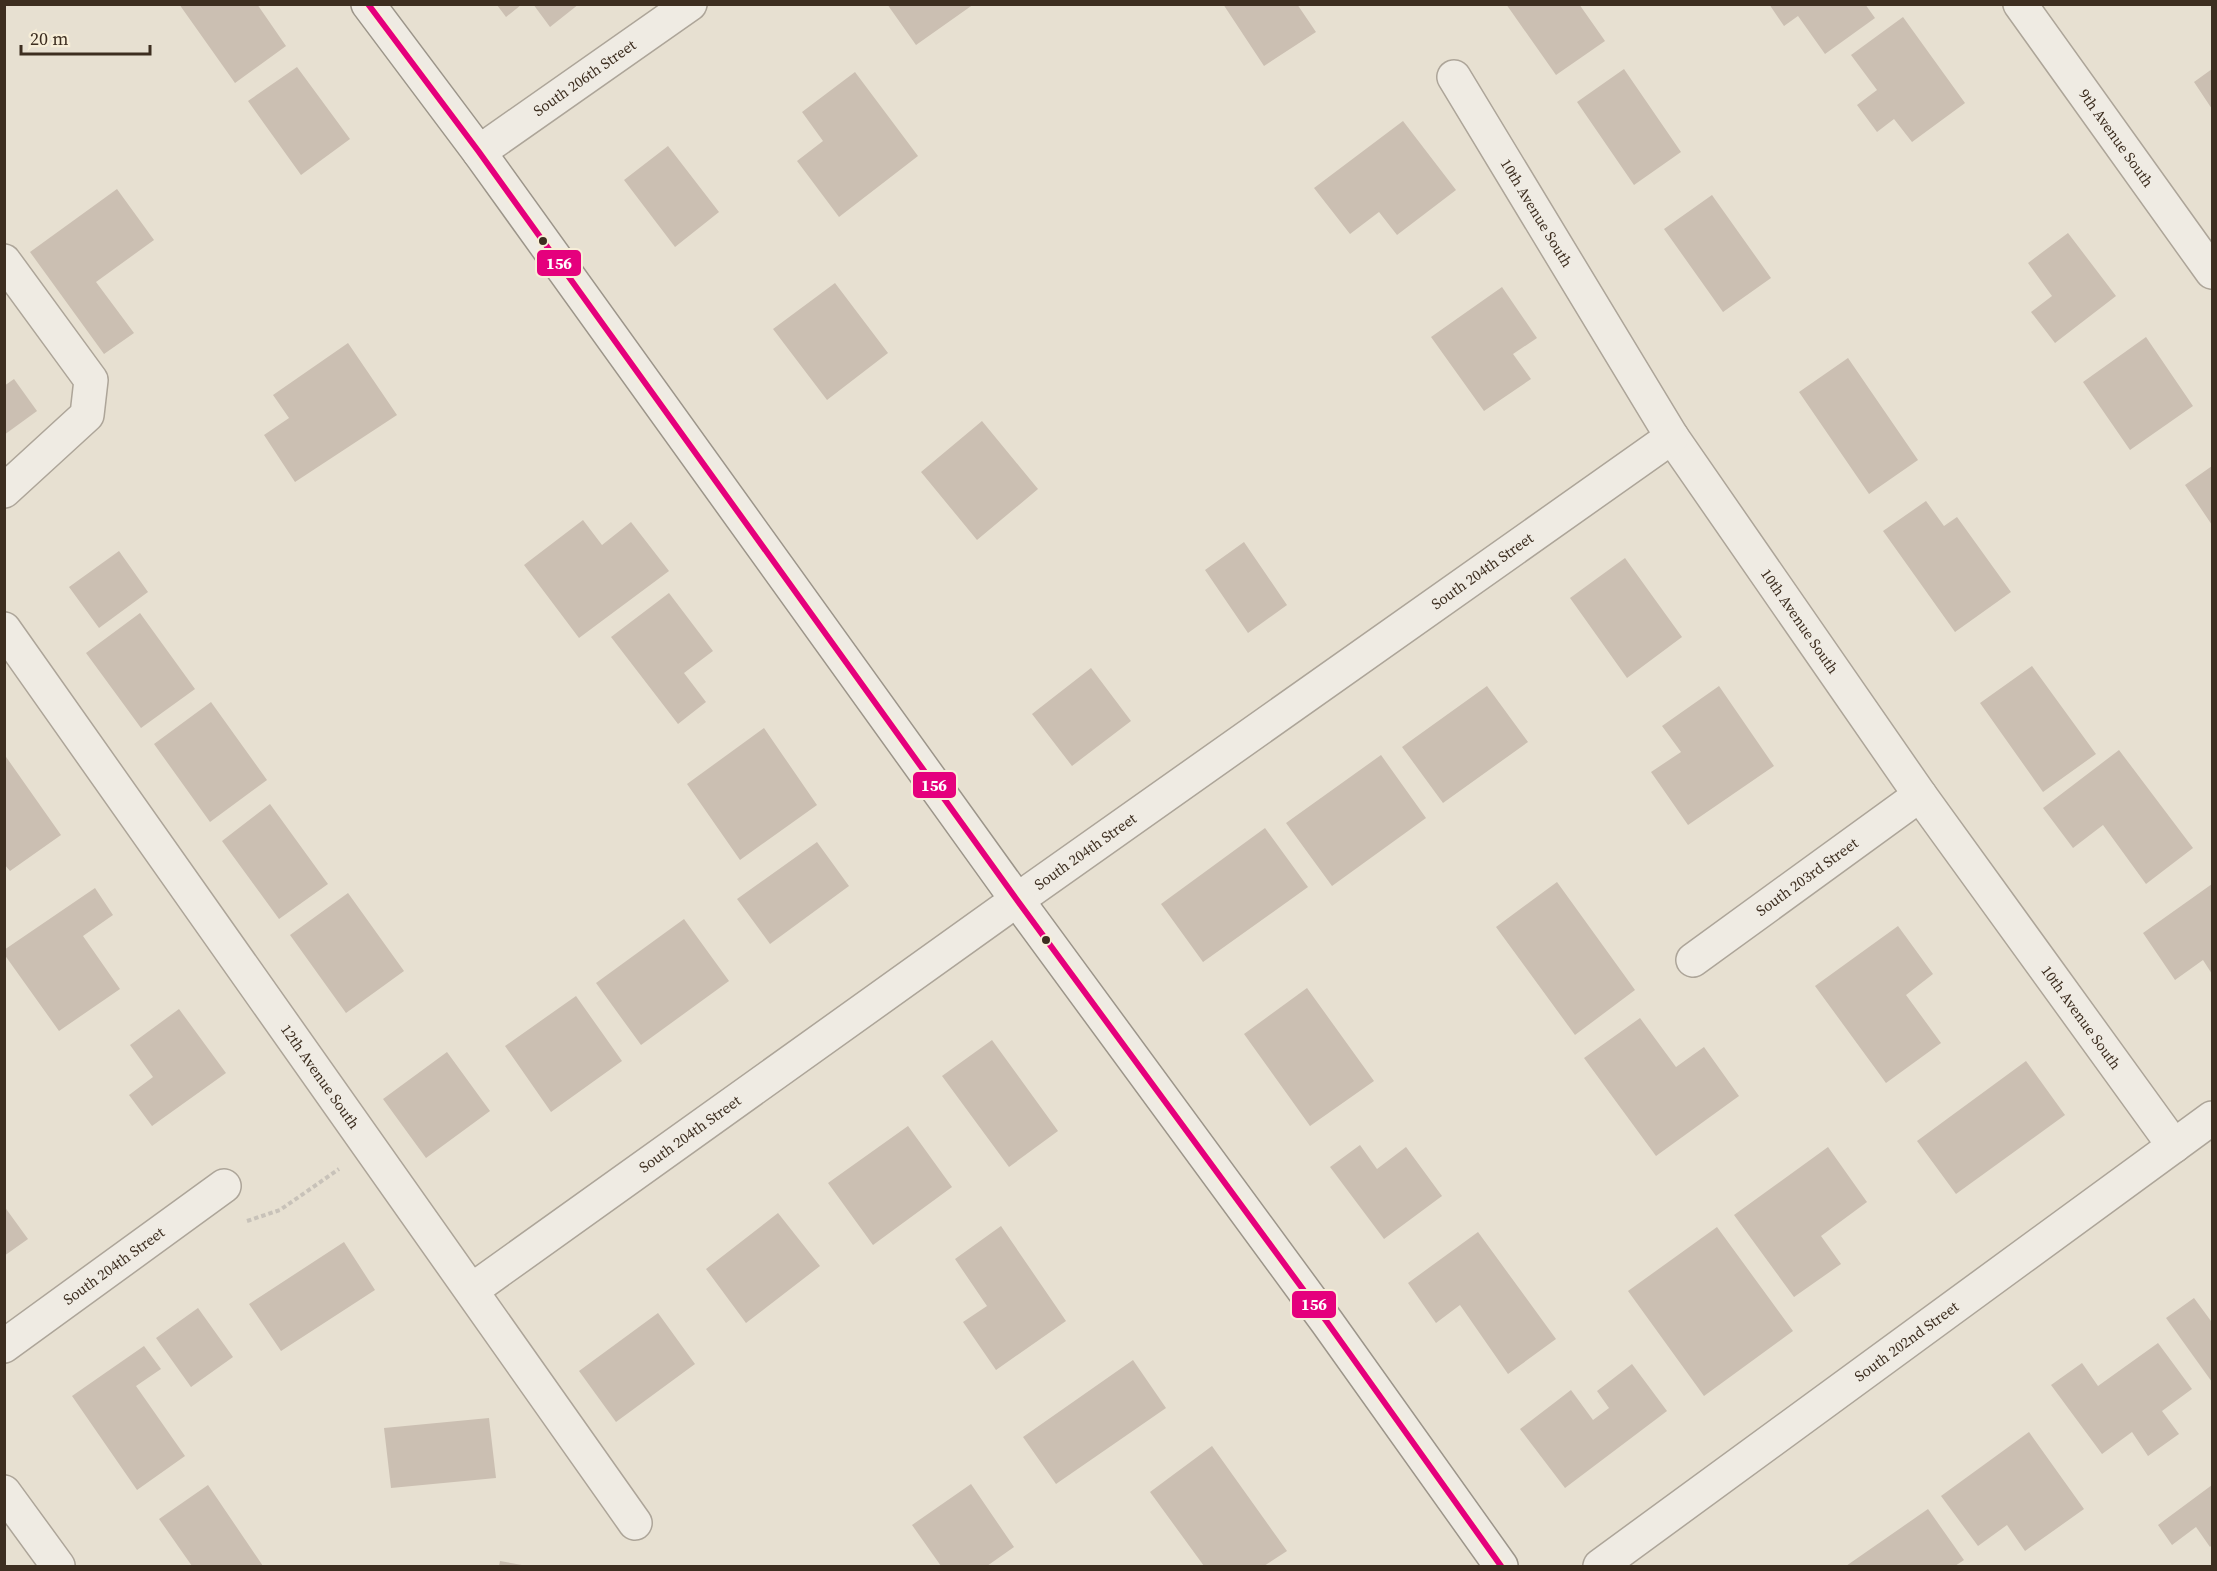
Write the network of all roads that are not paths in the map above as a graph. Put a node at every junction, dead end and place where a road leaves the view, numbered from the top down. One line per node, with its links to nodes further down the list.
1 (369, 4): 5 (street)
2 (690, 4): 5 (street, South 206th Street)
3 (2020, 4): 7 (street, 9th Avenue South)
4 (1454, 77): 8 (street, 10th Avenue South)
5 (478, 152): 12 (street)
6 (4, 261): 9 (street)
7 (2212, 272)
8 (1672, 437): 11 (street, 10th Avenue South); 12 (street, South 204th Street)
9 (4, 491)
10 (4, 629): 17 (street, 12th Avenue South)
11 (1920, 795): 13 (street, South 203rd Street); 15 (street, 10th Avenue South)
12 (1017, 900): 17 (street, South 204th Street); 22 (street)
13 (1693, 960)
14 (2212, 1118): 15 (street, South 202nd Street)
15 (2174, 1146): 23 (street, South 202nd Street)
16 (224, 1185): 18 (street, South 204th Street)
17 (472, 1290): 20 (street, 12th Avenue South)
18 (4, 1346)
19 (4, 1492): 21 (street)
20 (635, 1523)
21 (58, 1566)
22 (1501, 1566)
23 (1600, 1566)

